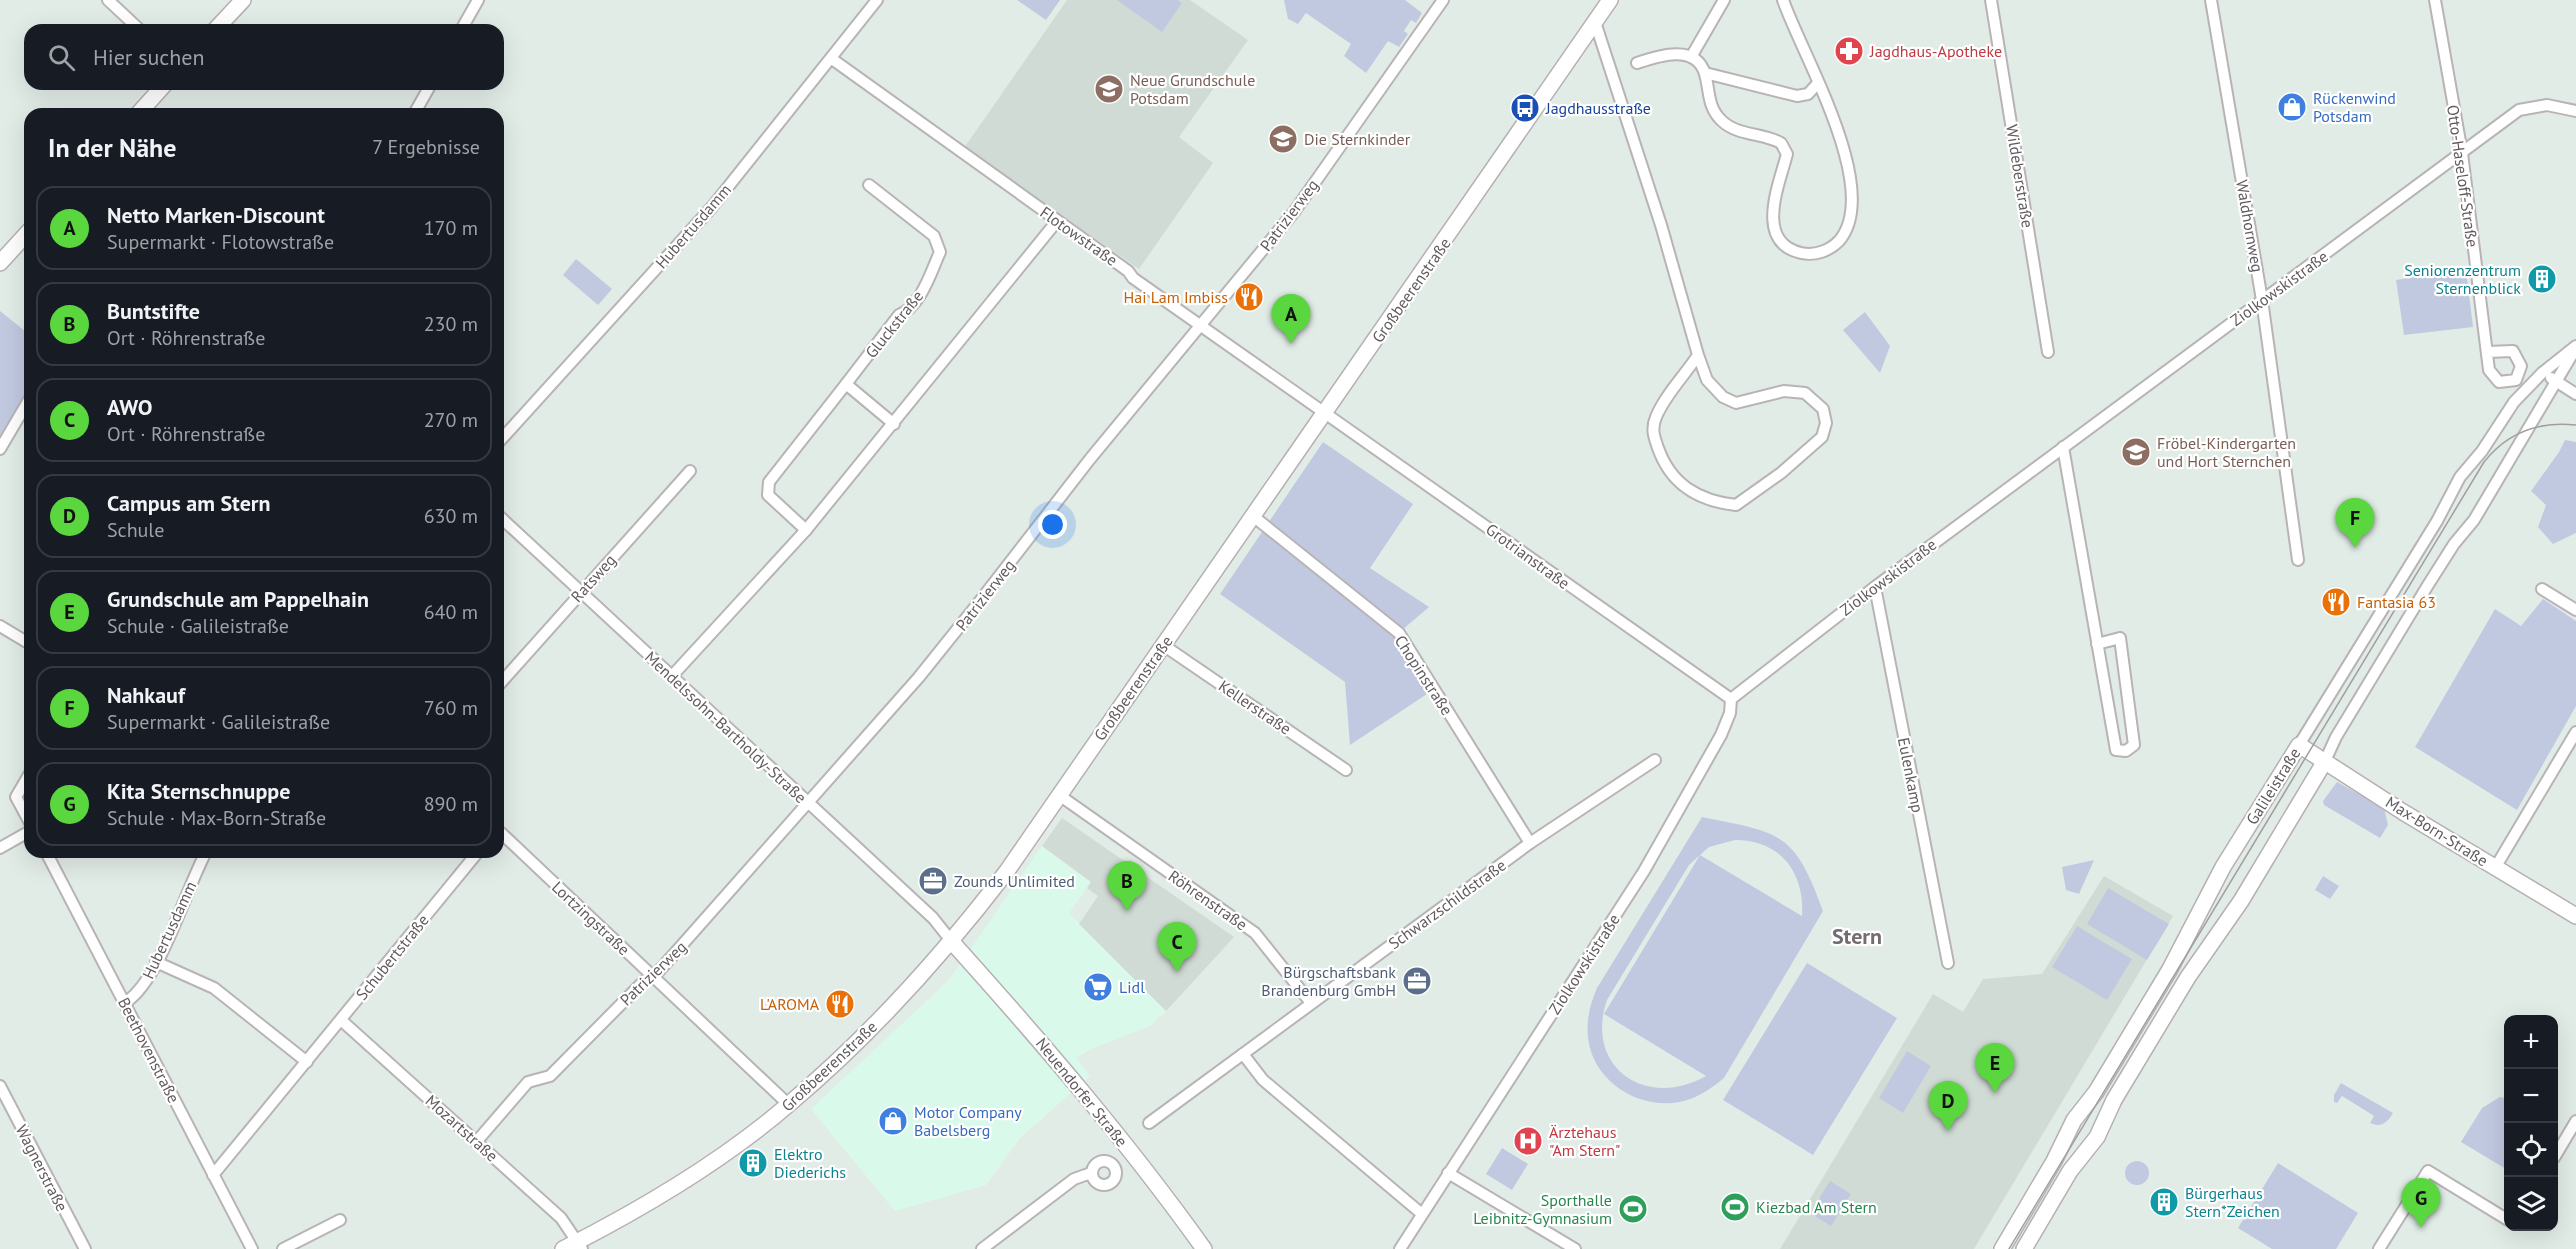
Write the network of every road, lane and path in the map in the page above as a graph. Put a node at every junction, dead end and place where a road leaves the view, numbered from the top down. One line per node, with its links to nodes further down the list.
1 (108, 0): 13 (street)
2 (243, 0): 14 (street)
3 (478, 0): 15 (street)
4 (877, 0): 17 (street, Hubertusdamm)
5 (1443, 0): 32 (street, Patrizierweg)
6 (1610, 0): 12 (street, Großbeerenstraße)
7 (1724, 0): 16 (street)
8 (1783, 0): 20 (street)
9 (1991, 0): 34 (street, Wildeberstraße)
10 (2211, 0): 31 (street, Waldhornweg)
11 (2435, 0): 26 (street, Otto-Haseloff-Straße)
12 (1595, 22): 36 (street); 42 (street, Großbeerenstraße)
13 (134, 24)
14 (221, 24)
15 (464, 24)
16 (1691, 57): 18 (street); 19 (street)
17 (832, 59): 28 (street, Flotowstraße); 44 (street, Hubertusdamm)
18 (1637, 63)
19 (1705, 73): 20 (street); 20 (street)
20 (1818, 83)
21 (160, 90): 23 (street)
22 (428, 90): 24 (street)
23 (143, 108)
24 (417, 108)
25 (2576, 111): 26 (street, Ziolkowskistraße)
26 (2462, 153): 31 (street, Ziolkowskistraße); 35 (street, Otto-Haseloff-Straße)
27 (869, 185): 39 (street, Gluckstraße)
28 (1057, 221): 32 (street, Flotowstraße); 43 (street)
29 (24, 237): 30 (street)
30 (0, 263)
31 (2262, 300): 45 (street, Ziolkowskistraße); 51 (street, Waldhornweg)
32 (1202, 325): 42 (street, Flotowstraße); 70 (street, Patrizierweg)
33 (2576, 346): 37 (street, Galileistraße); 38 (street, Galileistraße)
34 (2048, 352)
35 (2487, 352)
36 (1698, 355): 36 (street)
37 (2542, 373): 38 (street); 64 (street, Galileistraße)
38 (2555, 381): 40 (street); 66 (street, Galileistraße)
39 (846, 384): 43 (street); 50 (street, Gluckstraße)
40 (2576, 394)
41 (24, 408): 46 (street)
42 (1326, 412): 48 (street, Großbeerenstraße); 62 (street, Grotrianstraße)
43 (894, 424): 50 (street)
44 (504, 435)
45 (2063, 447): 52 (street, Ziolkowskistraße); 58 (street)
46 (0, 449)
47 (690, 471): 54 (street, Ratsweg)
48 (1253, 516): 59 (street, Großbeerenstraße); 74 (street, Chopinstraße)
49 (504, 521): 54 (street, Mendelssohn-Bartholdy-Straße)
50 (806, 530): 60 (street)
51 (2298, 560)
52 (1875, 587): 62 (street, Ziolkowskistraße); 83 (street, Eulenkamp)
53 (2542, 590): 55 (street)
54 (580, 591): 60 (street, Mendelssohn-Bartholdy-Straße); 61 (street, Ratsweg)
55 (2576, 610)
56 (0, 626): 57 (street)
57 (24, 640)
58 (2097, 644): 58 (street)
59 (1163, 645): 67 (street, Kellerstraße); 69 (street, Großbeerenstraße)
60 (672, 676): 70 (street, Mendelssohn-Bartholdy-Straße)
61 (504, 679)
62 (1731, 699): 97 (street, Ziolkowskistraße)
63 (2576, 732): 79 (street)
64 (2299, 745): 66 (street, Max-Born-Straße); 111 (street, Galileistraße)
65 (1655, 760): 74 (street, Schwarzschildstraße)
66 (2325, 761): 79 (street, Max-Born-Straße); 112 (street, Galileistraße)
67 (1346, 770)
68 (24, 783): 71 (street)
69 (1059, 795): 81 (street, Großbeerenstraße); 86 (street, Röhrenstraße)
70 (808, 803): 81 (street, Mendelssohn-Bartholdy-Straße); 84 (street, Patrizierweg)
71 (24, 812)
72 (24, 834): 75 (street)
73 (504, 836): 84 (street, Lortzingstraße)
74 (1530, 843): 86 (street, Schwarzschildstraße)
75 (0, 848)
76 (49, 858): 85 (street, Beethovenstraße)
77 (203, 858): 82 (street, Hubertusdamm)
78 (473, 858): 87 (street, Schubertstraße)
79 (2495, 868): 80 (street, Max-Born-Straße)
80 (2575, 914)
81 (952, 942): 91 (street, Großbeerenstraße); 108 (street, Neuendorfer Straße)
82 (156, 962): 85 (street, Hubertusdamm); 89 (street)
83 (1948, 963)
84 (652, 976): 91 (street, Lortzingstraße); 94 (street, Patrizierweg)
85 (126, 1002): 98 (street, Beethovenstraße)
86 (1311, 1003): 88 (street, Schwarzschildstraße)
87 (341, 1020): 89 (street, Schubertstraße); 94 (street, Mozartstraße)
88 (1243, 1054): 93 (street, Schwarzschildstraße); 99 (street)
89 (307, 1062): 98 (street, Schubertstraße)
90 (0, 1086): 103 (street, Wagnerstraße)
91 (789, 1105): 102 (street, Großbeerenstraße)
92 (2576, 1121): 95 (street)
93 (1149, 1123)
94 (477, 1141): 102 (street, Mozartstraße)
95 (2558, 1150)
96 (1091, 1173): 107 (street)
97 (1448, 1173): 99 (street, Ziolkowskistraße); 110 (street)
98 (213, 1175): 104 (street, Beethovenstraße)
99 (1422, 1215): 109 (street, Ziolkowskistraße)
100 (2504, 1218): 113 (street)
101 (340, 1220): 105 (street)
102 (579, 1245): 106 (street, Großbeerenstraße)
103 (85, 1249)
104 (252, 1249)
105 (283, 1249)
106 (563, 1249)
107 (982, 1249)
108 (1204, 1249)
109 (1400, 1249)
110 (1575, 1249)
111 (2002, 1249)
112 (2024, 1249)
113 (2379, 1249)

